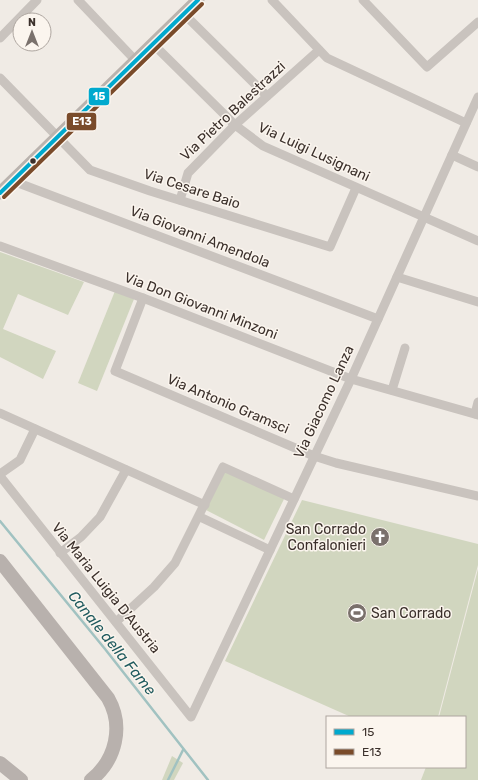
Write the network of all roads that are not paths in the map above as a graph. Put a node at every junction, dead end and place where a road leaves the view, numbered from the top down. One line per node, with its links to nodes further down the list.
1 (37, 0): 8 (street)
2 (78, 0): 11 (street)
3 (198, 0): 6 (main road)
4 (272, 0): 10 (street)
5 (363, 0): 7 (street)
6 (184, 14): 9 (main road); 13 (street)
7 (478, 22)
8 (0, 38)
9 (153, 44): 11 (main road); 16 (street, Via Luigi Lusignani)
10 (319, 50): 13 (street, Via Pietro Balestrazzi); 15 (street)
11 (136, 61): 17 (main road)
12 (0, 78): 17 (street, Via Cesare Baio)
13 (267, 96): 16 (street, Via Pietro Balestrazzi)
14 (478, 97): 15 (street, Via Giacomo Lanza)
15 (466, 123): 18 (street, Via Giacomo Lanza)
16 (234, 125): 21 (street, Via Luigi Lusignani); 23 (street, Via Pietro Balestrazzi)
17 (57, 137): 20 (main road); 23 (street, Via Cesare Baio)
18 (452, 155): 19 (street); 24 (street, Via Giacomo Lanza)
19 (478, 167)
20 (12, 181): 22 (main road); 30 (street, Via Giovanni Amendola)
21 (356, 188): 23 (street, Via Cesare Baio); 24 (street, Via Luigi Lusignani)
22 (0, 193)
23 (180, 200)
24 (424, 218): 25 (street, Via Luigi Lusignani); 27 (street, Via Giacomo Lanza)
25 (478, 241)
26 (0, 246): 28 (street, Via Don Giovanni Minzoni)
27 (397, 277): 29 (street); 30 (street, Via Giacomo Lanza)
28 (143, 298): 32 (street, Via Don Giovanni Minzoni); 38 (street, Via Antonio Gramsci)
29 (478, 302)
30 (378, 320): 32 (street, Via Giacomo Lanza)
31 (405, 348): 33 (street)
32 (351, 379): 33 (street, Via Don Giovanni Minzoni); 38 (street, Via Giacomo Lanza)
33 (392, 390): 36 (street, Via Don Giovanni Minzoni)
34 (478, 402): 36 (street, Via Don Giovanni Minzoni)
35 (0, 413): 37 (street)
36 (476, 414)
37 (35, 429): 39 (street); 40 (street)
38 (314, 456): 41 (street, Via Antonio Gramsci); 42 (street, Via Giacomo Lanza)
39 (126, 470): 43 (street); 46 (street)
40 (0, 475): 46 (street, Via Maria Luigia D'Austria)
41 (478, 496)
42 (294, 498): 43 (street); 45 (street, Via Giacomo Lanza)
43 (205, 505): 44 (street)
44 (200, 517): 45 (street); 48 (street)
45 (270, 550): 49 (street, Via Giacomo Lanza)
46 (60, 553): 48 (street, Via Maria Luigia D'Austria)
47 (0, 561): 52 (main road)
48 (116, 622): 49 (street, Via Maria Luigia D'Austria)
49 (191, 717)
50 (0, 763): 51 (main road)
51 (21, 780)
52 (91, 780)

